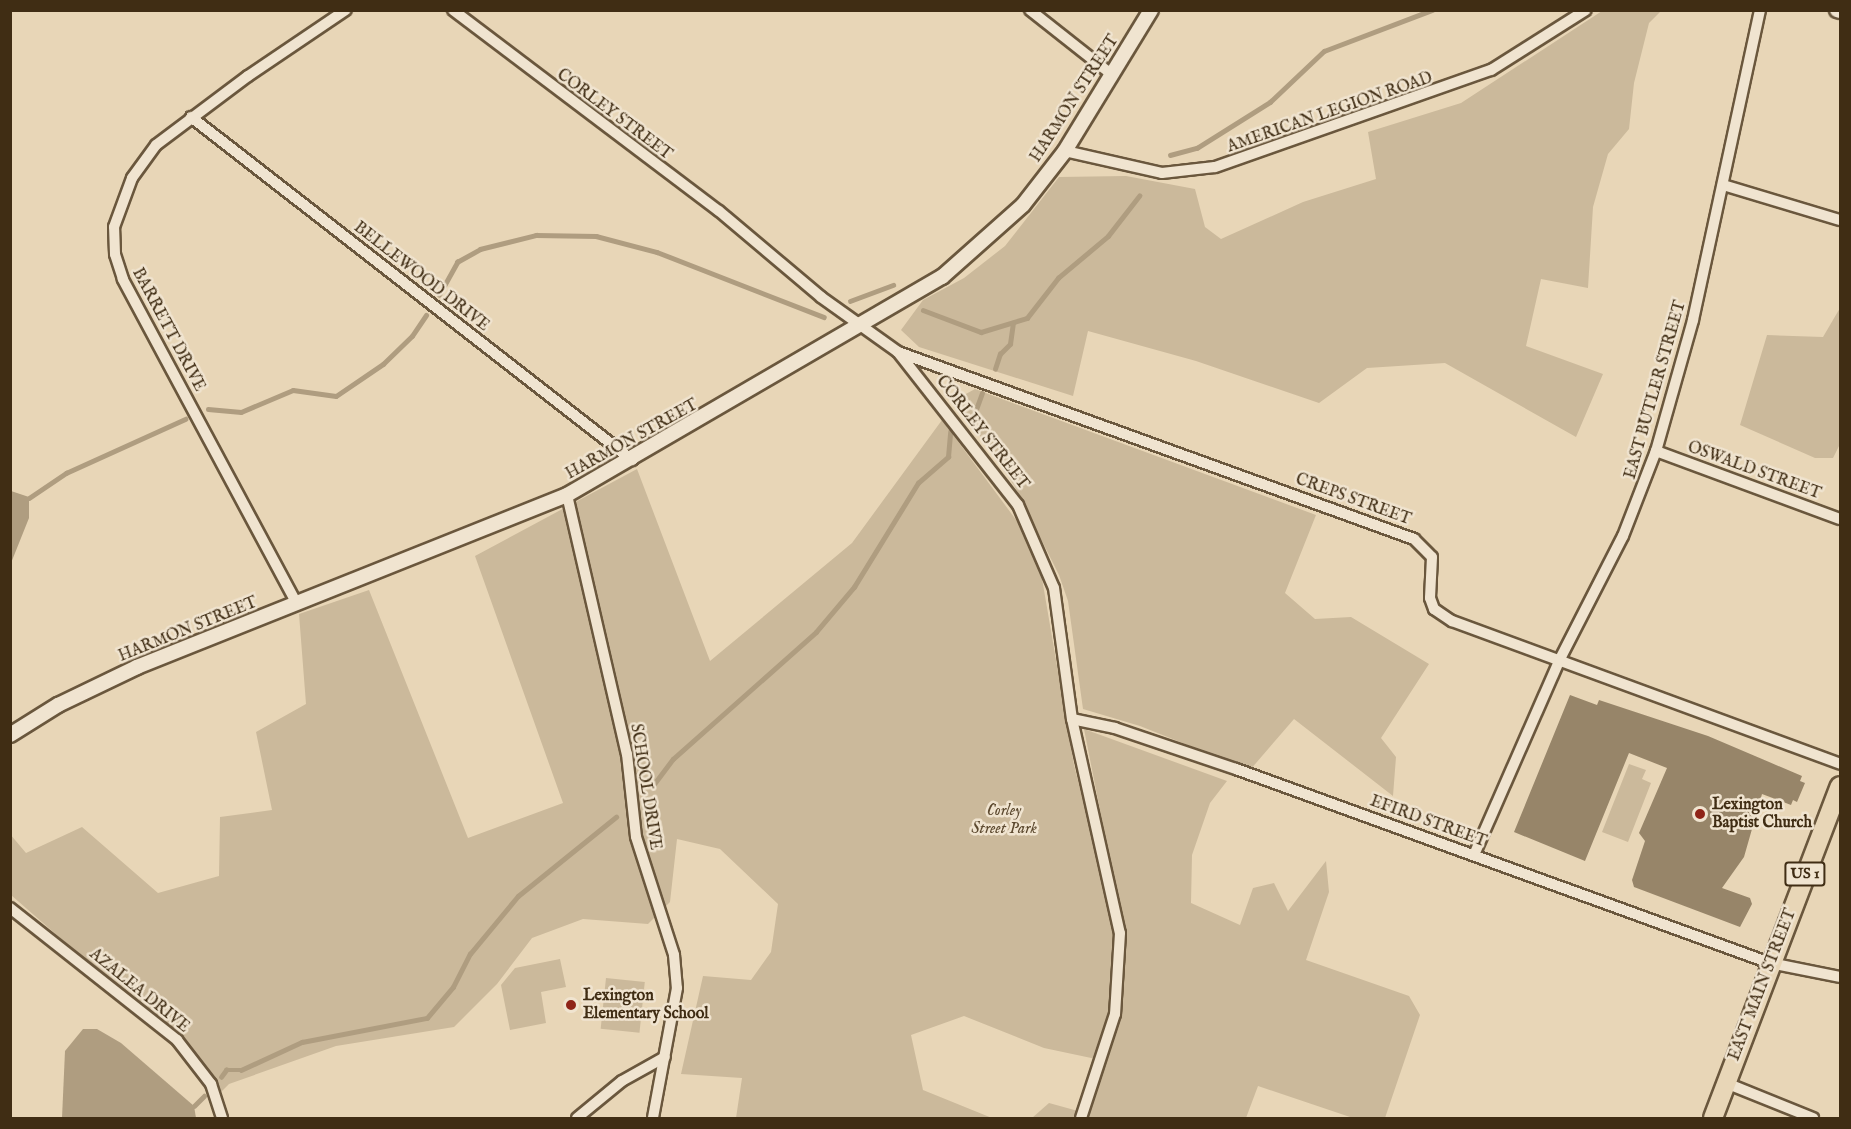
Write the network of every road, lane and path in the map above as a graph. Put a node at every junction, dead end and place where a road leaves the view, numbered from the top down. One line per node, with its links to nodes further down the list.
1 (346, 10): 8 (street, BARRETT DRIVE)
2 (453, 10): 12 (street, CORLEY STREET)
3 (1030, 10): 7 (street)
4 (1151, 10): 7 (street, HARMON STREET)
5 (1586, 10): 9 (street, AMERICAN LEGION ROAD)
6 (1760, 10): 10 (street, EAST BUTLER STREET)
7 (1111, 74): 9 (street, HARMON STREET)
8 (191, 117): 15 (street, BELLEWOOD DRIVE); 18 (street, BARRETT DRIVE)
9 (1065, 151): 12 (street, HARMON STREET)
10 (1723, 185): 11 (street); 14 (street, EAST BUTLER STREET)
11 (1840, 220)
12 (862, 327): 13 (street, CORLEY STREET); 15 (street, HARMON STREET)
13 (898, 352): 19 (street, CREPS STREET); 20 (street, CORLEY STREET)
14 (1656, 452): 17 (street, OSWALD STREET); 19 (street, EAST BUTLER STREET)
15 (632, 460): 16 (street, HARMON STREET)
16 (567, 495): 18 (street, HARMON STREET); 28 (street, SCHOOL DRIVE)
17 (1840, 519)
18 (297, 604): 21 (street, HARMON STREET)
19 (1560, 659): 22 (street, CREPS STREET); 24 (street, EAST BUTLER STREET)
20 (1072, 718): 24 (street, EFIRD STREET); 33 (street, CORLEY STREET)
21 (10, 735)
22 (1840, 764)
23 (1840, 786): 26 (main road, EAST MAIN STREET / US 1)
24 (1474, 855): 26 (street, EFIRD STREET)
25 (10, 908): 30 (street, AZALEA DRIVE)
26 (1770, 963): 27 (street, EFIRD STREET); 29 (main road, EAST MAIN STREET / US 1)
27 (1840, 977)
28 (665, 1057): 31 (street); 32 (street, SCHOOL DRIVE)
29 (1726, 1083): 34 (main road, EAST MAIN STREET / US 1); 35 (street)
30 (222, 1119)
31 (577, 1119)
32 (653, 1119)
33 (1081, 1119)
34 (1713, 1119)
35 (1813, 1119)

